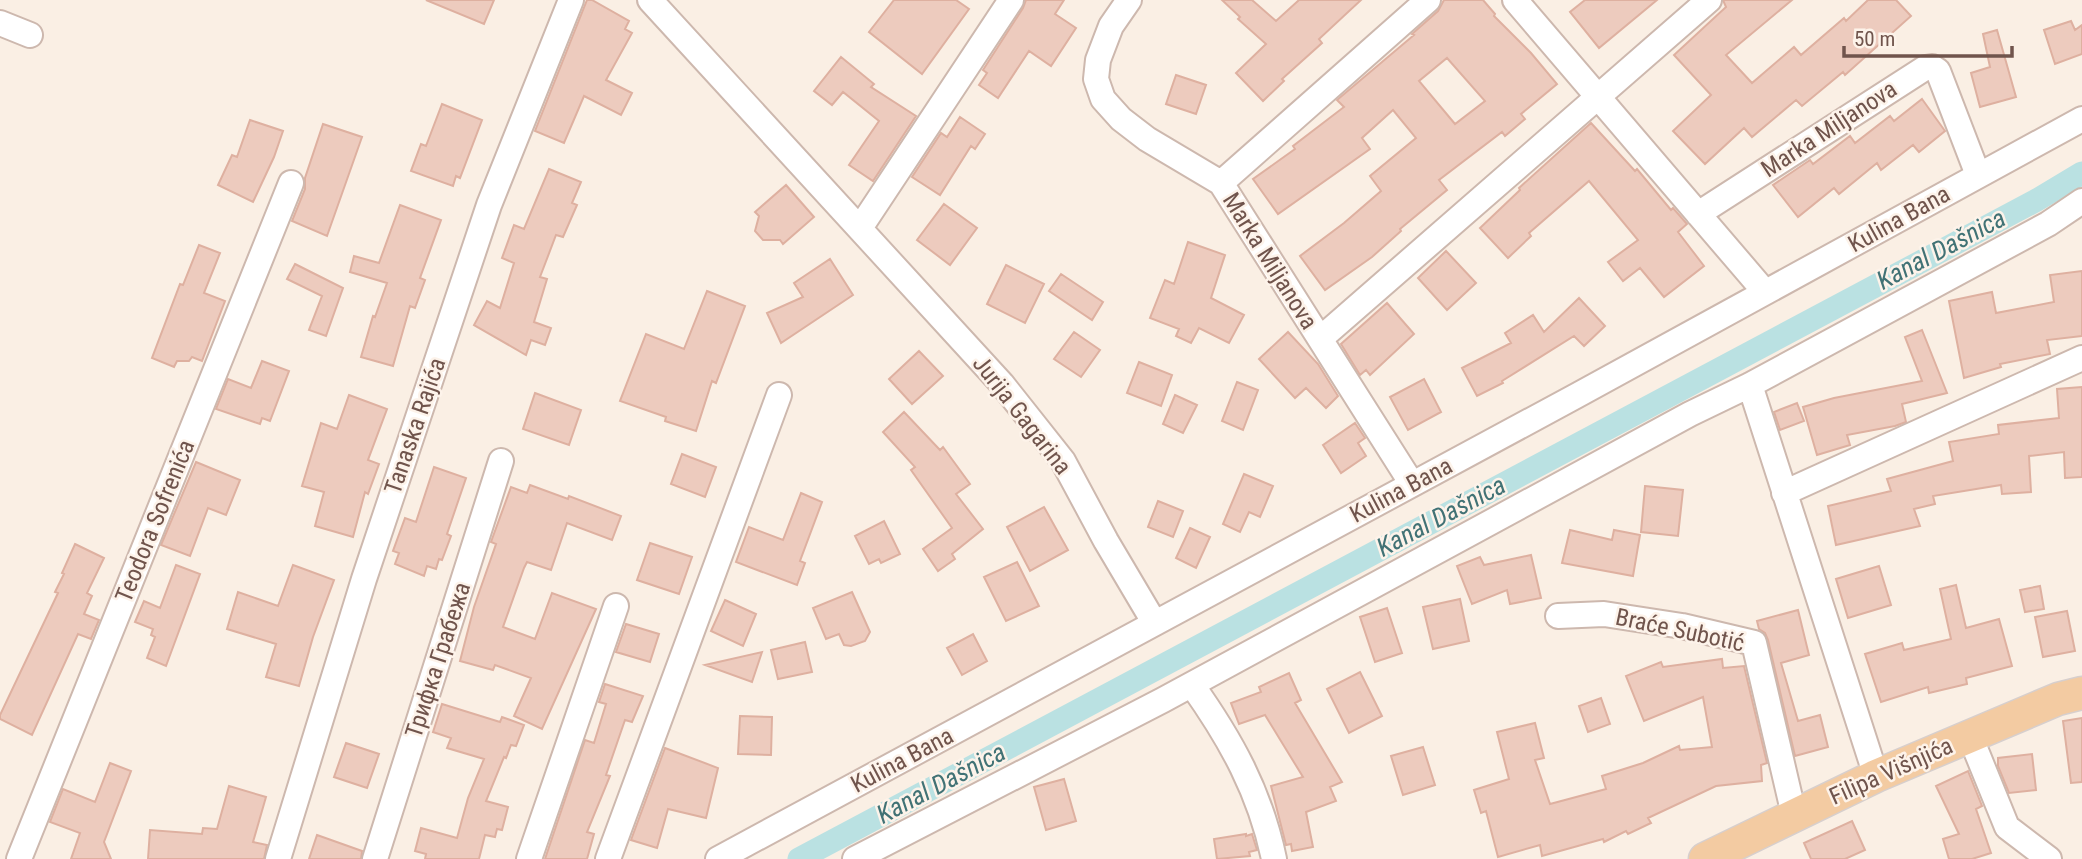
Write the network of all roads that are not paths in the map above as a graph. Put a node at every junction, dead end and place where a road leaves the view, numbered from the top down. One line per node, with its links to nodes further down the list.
1 (571, 0): 35 (street, Tanaska Rajića)
2 (650, 0): 17 (street, Jurija Gagarina)
3 (1011, 0): 17 (street)
4 (1129, 0): 14 (street, Marka Miljanova)
5 (1428, 0): 14 (street, Marka Miljanova)
6 (1514, 0): 10 (street)
7 (1709, 0): 10 (street, Marka Miljanova)
8 (0, 23): 9 (street)
9 (30, 35)
10 (1597, 96): 16 (street); 19 (street, Marka Miljanova)
11 (2082, 119): 12 (street, Kulina Bana)
12 (1978, 175): 16 (street, Marka Miljanova); 18 (street, Kulina Bana)
13 (291, 183): 34 (street, Teodora Sofrenića)
14 (1221, 183): 19 (street, Marka Miljanova)
15 (2082, 201): 21 (street)
16 (1698, 214): 18 (street)
17 (860, 228): 28 (street, Jurija Gagarina)
18 (1765, 292): 24 (street, Kulina Bana)
19 (1320, 339): 24 (street, Marka Miljanova)
20 (2082, 358): 25 (street)
21 (1749, 385): 25 (street); 29 (street)
22 (779, 395): 38 (street)
23 (501, 461): 36 (street, Трифка Грабежа)
24 (1412, 485): 28 (street, Kulina Bana)
25 (1784, 493): 32 (street)
26 (616, 606): 37 (street)
27 (1558, 617): 33 (street, Braće Subotić)
28 (1154, 622): 39 (street, Kulina Bana)
29 (1192, 685): 40 (street); 41 (street)
30 (2082, 693): 31 (main road, Filipa Višnjića)
31 (1970, 736): 32 (main road, Filipa Višnjića); 43 (street)
32 (1876, 776): 33 (main road, Filipa Višnjića)
33 (1794, 815): 42 (main road, Filipa Višnjića)
34 (19, 859)
35 (278, 859)
36 (374, 859)
37 (529, 859)
38 (608, 859)
39 (718, 859)
40 (855, 859)
41 (1274, 859)
42 (1705, 859)
43 (2049, 859)

